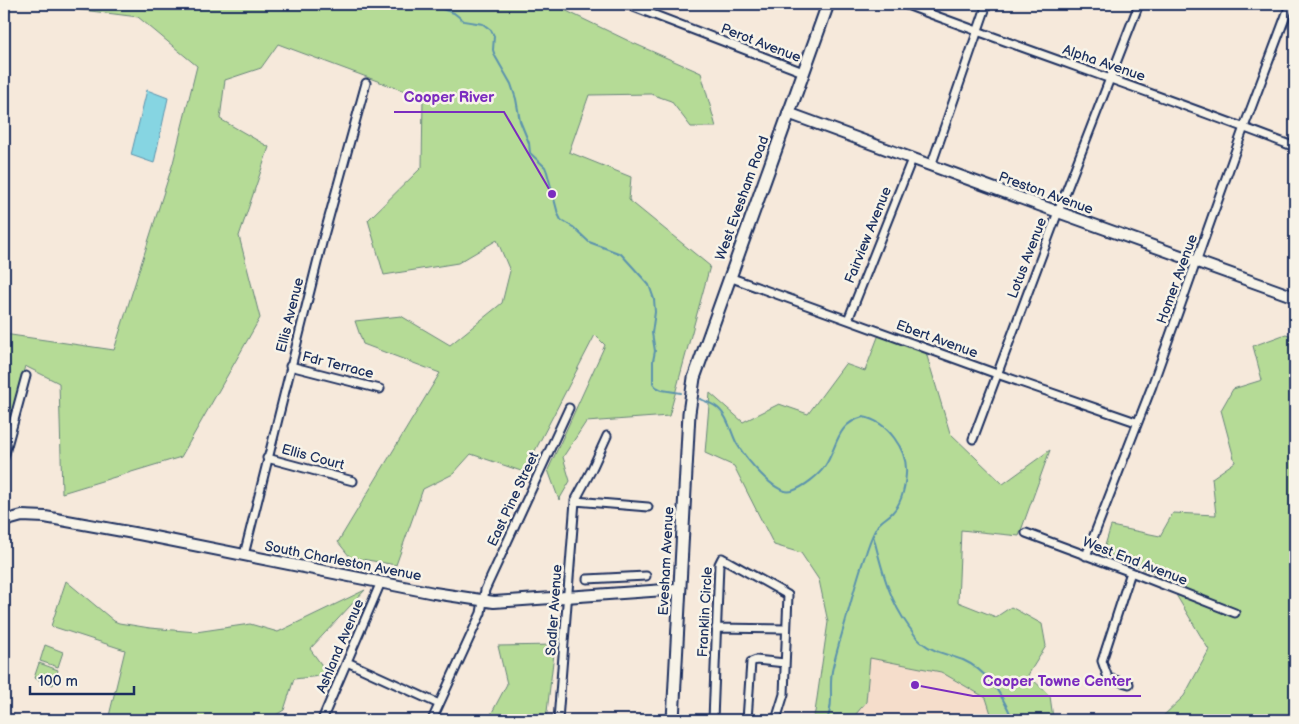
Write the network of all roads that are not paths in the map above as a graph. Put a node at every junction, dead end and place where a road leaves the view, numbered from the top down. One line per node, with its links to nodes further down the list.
1 (626, 4): 8 (street, Perot Avenue)
2 (828, 4): 8 (main road, West Evesham Road)
3 (904, 4): 7 (street, Alpha Avenue)
4 (987, 4): 7 (street)
5 (1139, 4): 9 (street, Lotus Avenue)
6 (1288, 10): 12 (street, Homer Avenue)
7 (977, 32): 9 (street, Alpha Avenue); 15 (street)
8 (803, 72): 11 (main road, West Evesham Road)
9 (1110, 78): 12 (street, Alpha Avenue); 16 (street, Lotus Avenue)
10 (366, 83): 21 (street, Ellis Avenue)
11 (788, 113): 14 (street, Preston Avenue); 18 (main road, West Evesham Road)
12 (1244, 127): 13 (street, Alpha Avenue); 17 (street, Homer Avenue)
13 (1295, 147)
14 (912, 159): 15 (street, Preston Avenue); 20 (street, Fairview Avenue)
15 (931, 166): 16 (street, Preston Avenue)
16 (1058, 212): 17 (street, Preston Avenue); 22 (street, Lotus Avenue)
17 (1197, 260): 19 (street, Preston Avenue); 27 (street, Homer Avenue)
18 (729, 277): 20 (street, Ebert Avenue); 25 (main road, West Evesham Road)
19 (1295, 297)
20 (848, 320): 22 (street, Ebert Avenue)
21 (290, 366): 24 (street, Fdr Terrace); 31 (street, Ellis Avenue)
22 (997, 374): 27 (street, Ebert Avenue); 29 (street, Lotus Avenue)
23 (26, 376): 30 (street)
24 (380, 389)
25 (690, 404): 44 (main road, Evesham Avenue)
26 (569, 408): 47 (street, East Pine Street)
27 (1136, 422): 38 (street, Homer Avenue)
28 (607, 436): 33 (street)
29 (973, 439)
30 (4, 457)
31 (268, 458): 32 (street, Ellis Court); 37 (street, Ellis Avenue)
32 (353, 480)
33 (575, 501): 34 (street); 46 (street, Sadler Avenue)
34 (648, 507)
35 (4, 521): 37 (street, South Charleston Avenue)
36 (1026, 533): 38 (street, West End Avenue)
37 (244, 555): 43 (street, South Charleston Avenue)
38 (1086, 556): 39 (street, West End Avenue)
39 (1131, 572): 48 (street, West End Avenue); 53 (street)
40 (646, 576): 41 (street)
41 (618, 577): 42 (street); 45 (street)
42 (587, 578)
43 (381, 582): 47 (street, South Charleston Avenue); 51 (street, Ashland Avenue)
44 (679, 589): 45 (street, South Charleston Avenue); 58 (main road, Evesham Avenue)
45 (619, 593): 46 (street, South Charleston Avenue)
46 (568, 597): 47 (street, South Charleston Avenue); 57 (street, Sadler Avenue)
47 (483, 601): 54 (street, East Pine Street)
48 (1235, 613)
49 (716, 628): 50 (street); 50 (street, Franklin Circle); 59 (street, Franklin Circle)
50 (786, 629): 52 (street, Franklin Circle)
51 (347, 662): 54 (street); 55 (street, Ashland Avenue)
52 (785, 663): 60 (street); 61 (street, Franklin Circle)
53 (1129, 684)
54 (440, 704): 56 (street, East Pine Street)
55 (322, 720)
56 (432, 720)
57 (558, 720)
58 (673, 720)
59 (713, 720)
60 (747, 720)
61 (776, 720)

